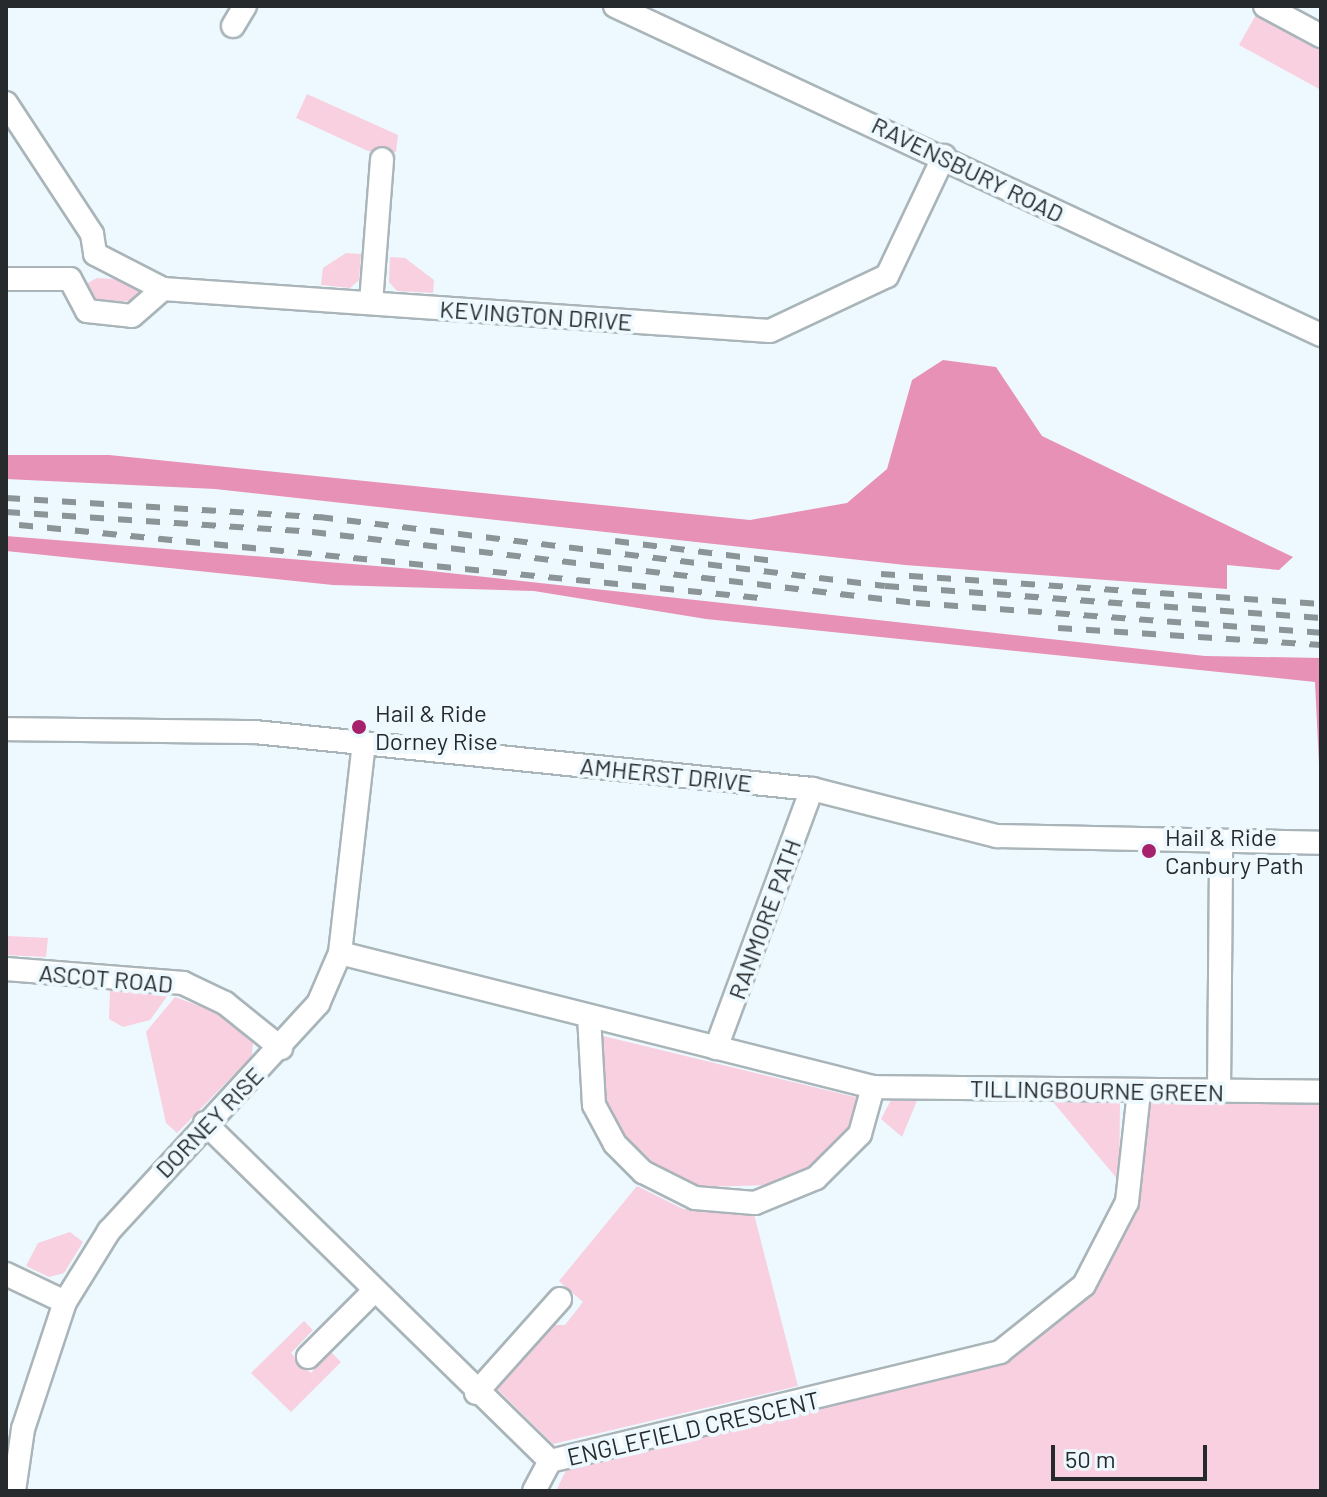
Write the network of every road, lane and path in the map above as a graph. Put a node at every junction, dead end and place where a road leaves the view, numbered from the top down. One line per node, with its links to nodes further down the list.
1 (245, 6): 4 (street)
2 (615, 6): 7 (street, RAVENSBURY ROAD)
3 (1265, 6): 5 (street)
4 (233, 26)
5 (1319, 28)
6 (6, 103): 9 (street)
7 (944, 156): 13 (street, KEVINGTON DRIVE); 14 (street, RAVENSBURY ROAD)
8 (382, 159): 13 (street)
9 (95, 254): 11 (street); 12 (street)
10 (6, 279): 11 (street)
11 (70, 279): 12 (street)
12 (163, 289): 13 (street, KEVINGTON DRIVE)
13 (371, 303)
14 (1321, 335)
15 (6, 729): 16 (street, AMHERST DRIVE)
16 (364, 742): 17 (street, AMHERST DRIVE); 20 (street, DORNEY RISE)
17 (812, 789): 18 (street, AMHERST DRIVE); 24 (street, RANMORE PATH)
18 (1221, 843): 19 (street, AMHERST DRIVE); 27 (street)
19 (1321, 843)
20 (340, 953): 22 (street, TILLINGBOURNE GREEN); 23 (street, DORNEY RISE)
21 (6, 969): 23 (street, ASCOT ROAD)
22 (589, 1016): 24 (street, TILLINGBOURNE GREEN); 25 (street)
23 (281, 1048): 29 (street, DORNEY RISE)
24 (716, 1048): 25 (street, TILLINGBOURNE GREEN)
25 (873, 1087): 26 (street, TILLINGBOURNE GREEN)
26 (1139, 1091): 27 (street, TILLINGBOURNE GREEN); 36 (street, ENGLEFIELD CRESCENT)
27 (1219, 1091): 28 (street, TILLINGBOURNE GREEN)
28 (1321, 1092)
29 (205, 1123): 31 (street, ENGLEFIELD CRESCENT); 33 (street, DORNEY RISE)
30 (6, 1274): 33 (street)
31 (374, 1291): 34 (street); 35 (street, ENGLEFIELD CRESCENT)
32 (560, 1299): 35 (street)
33 (65, 1302): 37 (street, DORNEY RISE)
34 (308, 1357)
35 (476, 1393): 36 (street, ENGLEFIELD CRESCENT)
36 (550, 1461): 38 (street)
37 (14, 1491)
38 (534, 1491)

